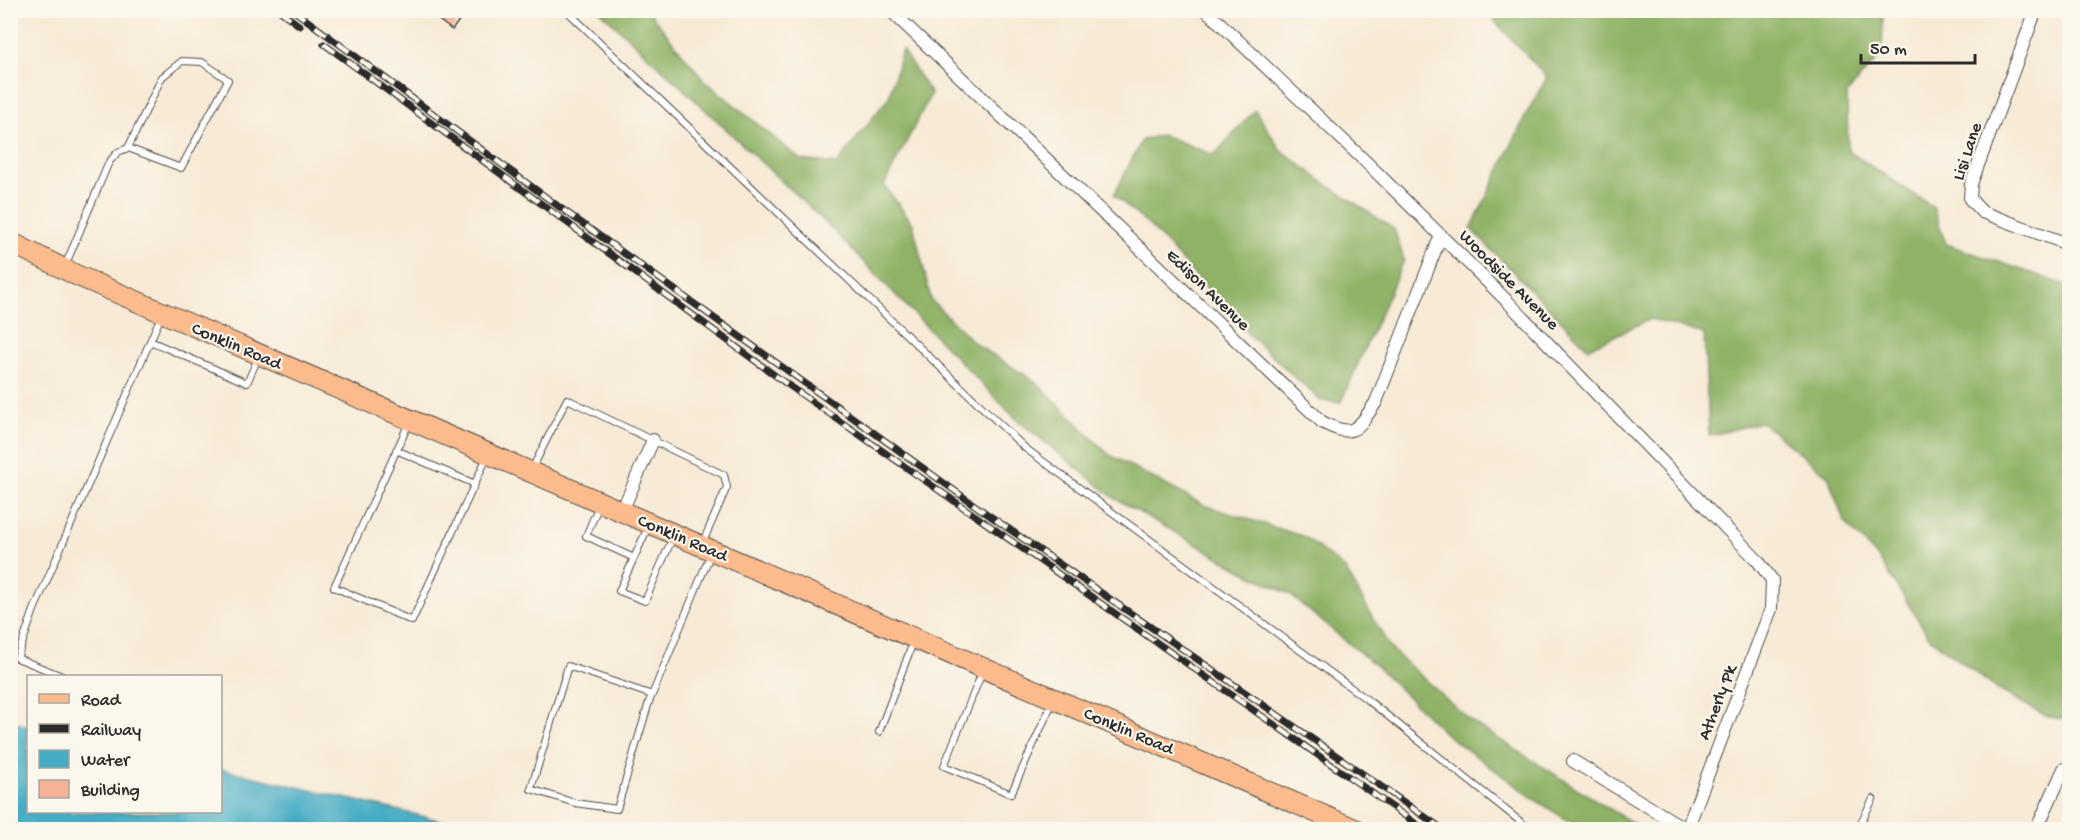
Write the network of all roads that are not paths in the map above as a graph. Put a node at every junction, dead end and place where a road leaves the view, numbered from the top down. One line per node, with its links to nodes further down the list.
1 (566, 10): 37 (lane)
2 (890, 10): 6 (street, Edison Avenue)
3 (1206, 10): 6 (street, Woodside Avenue)
4 (2036, 10): 8 (street, Lisi Lane)
5 (128, 148): 5 (lane); 9 (lane)
6 (1441, 235): 25 (street, Woodside Avenue)
7 (10, 242): 9 (main road, Conklin Road)
8 (2070, 245)
9 (64, 269): 10 (main road, Conklin Road)
10 (162, 312): 11 (lane); 12 (main road, Conklin Road)
11 (150, 341): 12 (lane); 28 (lane)
12 (260, 354): 13 (main road, Conklin Road)
13 (410, 419): 15 (lane); 16 (main road, Conklin Road)
14 (653, 440): 17 (lane); 20 (street); 23 (lane)
15 (396, 450): 18 (lane); 18 (lane)
16 (489, 453): 17 (main road, Conklin Road); 18 (lane)
17 (531, 472): 19 (main road, Conklin Road)
18 (475, 484)
19 (600, 502): 20 (main road, Conklin Road); 24 (lane)
20 (622, 511): 21 (main road, Conklin Road)
21 (650, 523): 22 (main road, Conklin Road); 24 (lane)
22 (675, 534): 23 (main road, Conklin Road); 24 (lane)
23 (707, 548): 26 (main road, Conklin Road); 29 (lane)
24 (634, 558)
25 (1773, 586): 35 (street, Atherly Pk)
26 (915, 638): 27 (main road, Conklin Road); 31 (lane)
27 (984, 668): 30 (main road, Conklin Road); 30 (lane)
28 (60, 675)
29 (652, 695): 29 (lane)
30 (1055, 698): 36 (main road, Conklin Road)
31 (879, 732)
32 (1573, 760): 35 (street)
33 (2064, 769): 39 (street)
34 (1873, 799): 38 (lane)
35 (1687, 829)
36 (1357, 830)
37 (1531, 830)
38 (1857, 830)
39 (2036, 830)

